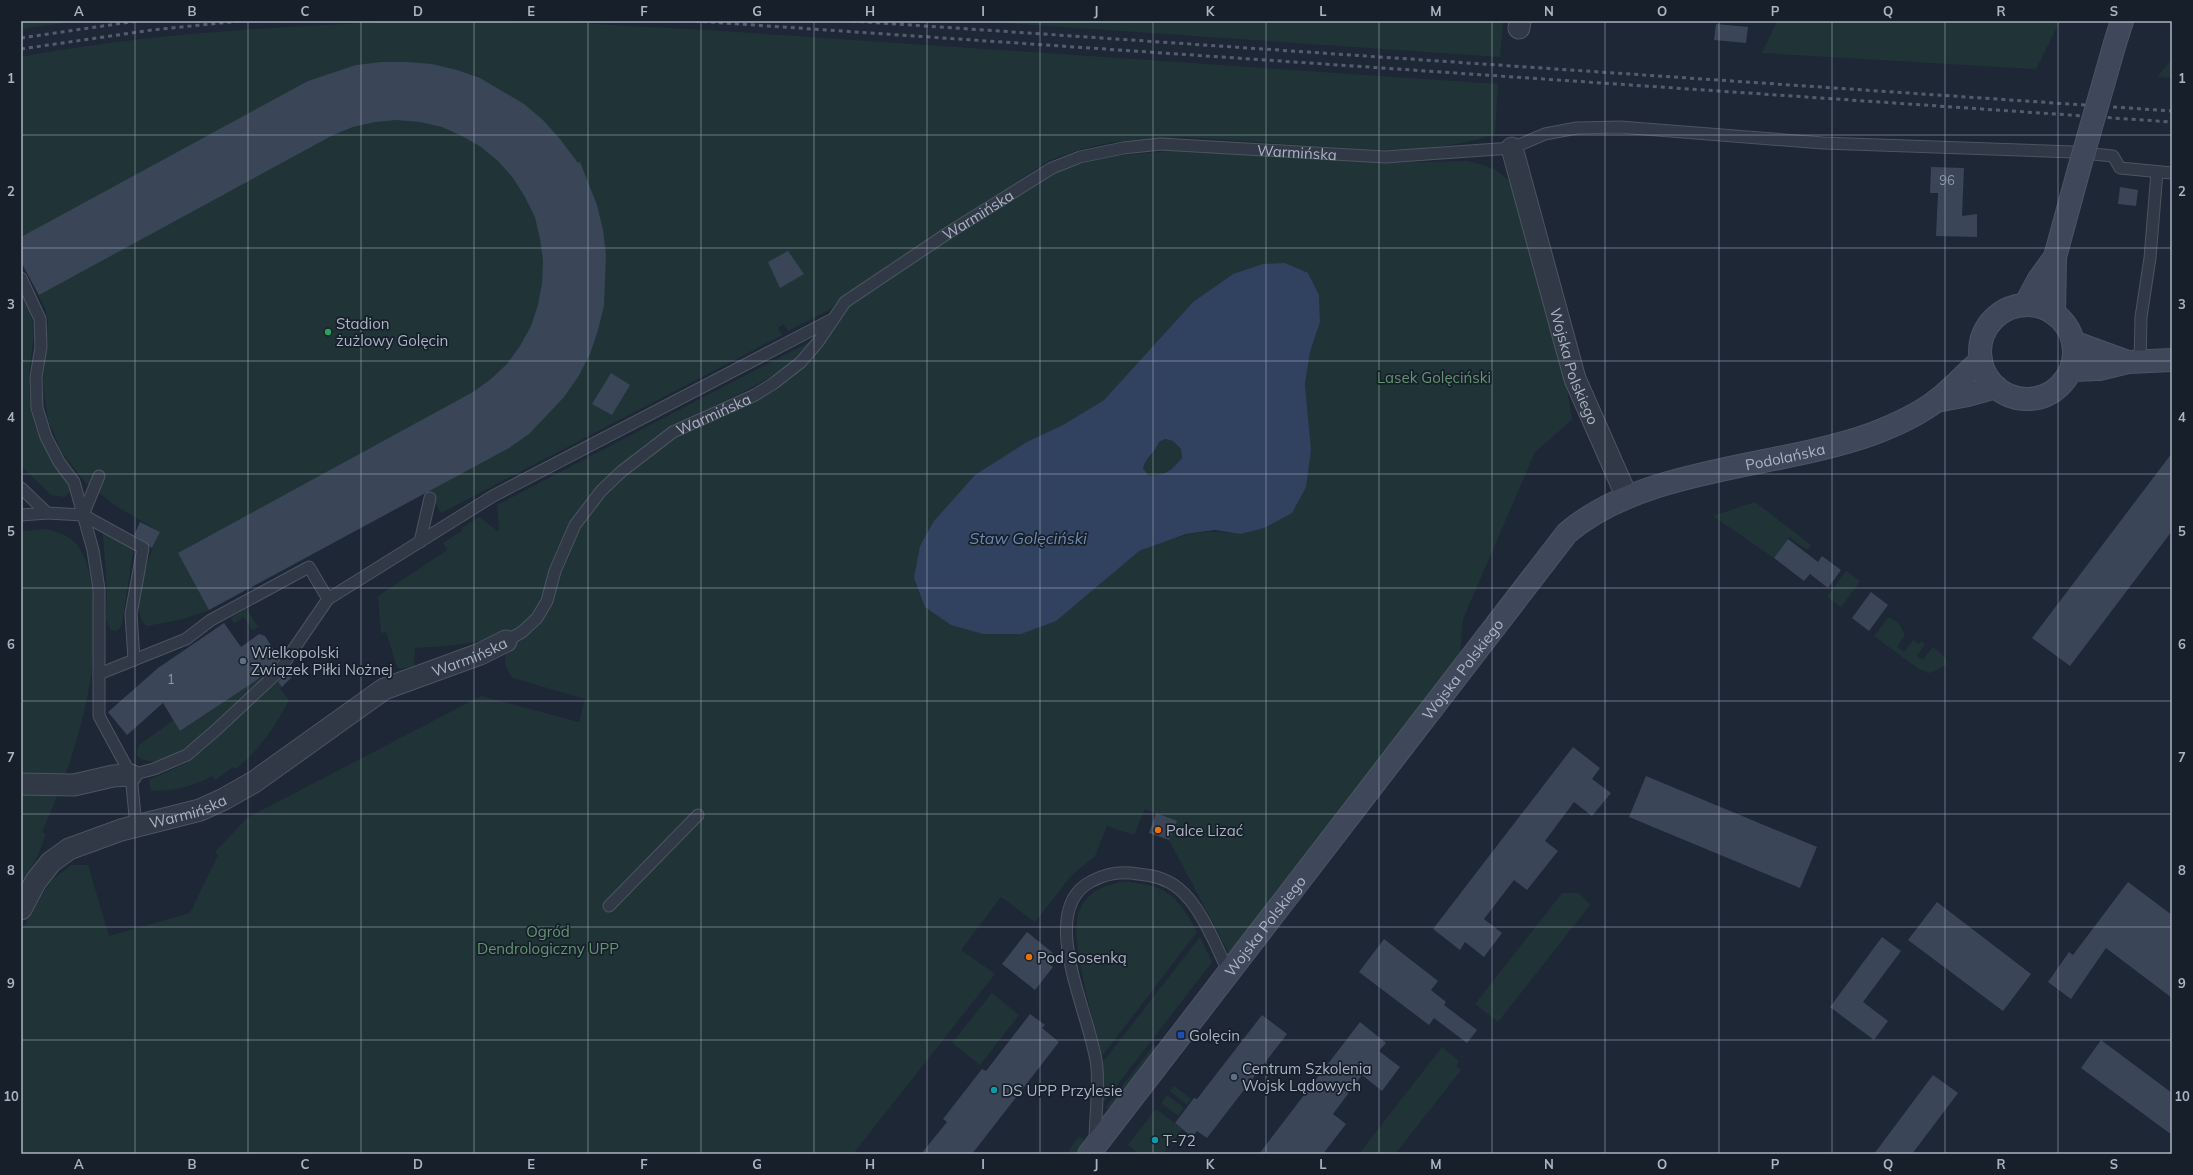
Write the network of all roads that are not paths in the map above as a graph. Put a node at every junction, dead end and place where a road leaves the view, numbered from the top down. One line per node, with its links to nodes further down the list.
1 (2122, 21): 5 (street, bridge)
2 (1512, 148): 3 (lane, Warmińska); 9 (lane, Warmińska); 19 (street, Wojska Polskiego)
3 (2157, 172): 4 (lane); 13 (lane)
4 (2172, 173)
5 (2055, 257): 7 (street); 8 (street)
6 (21, 278): 22 (lane)
7 (2026, 305): 8 (street); 11 (street)
8 (2054, 314): 10 (street)
9 (832, 320): 24 (lane); 26 (lane, Warmińska)
10 (2073, 342): 13 (street); 14 (street)
11 (1981, 360): 15 (street); 16 (street, Podolańska)
12 (2172, 360): 13 (street)
13 (2134, 363): 14 (street)
14 (2071, 370): 15 (street)
15 (1996, 387): 16 (street, Podolańska)
16 (1936, 401): 19 (street, Podolańska)
17 (99, 476): 22 (lane)
18 (21, 488): 21 (lane)
19 (1628, 497): 35 (street, Wojska Polskiego)
20 (430, 498): 24 (lane)
21 (47, 513): 22 (lane); 23 (lane)
22 (83, 515): 27 (lane); 28 (lane)
23 (21, 516)
24 (420, 542): 25 (lane)
25 (328, 599): 27 (lane); 29 (lane)
26 (506, 641): 32 (street, Warmińska)
27 (134, 660): 28 (lane)
28 (99, 674): 29 (lane)
29 (131, 775): 30 (street); 32 (lane)
30 (21, 784)
31 (698, 815): 33 (lane)
32 (136, 826): 34 (street, Warmińska)
33 (609, 906)
34 (21, 909)
35 (1229, 973): 36 (street, Wojska Polskiego); 36 (lane)
36 (1092, 1150)

